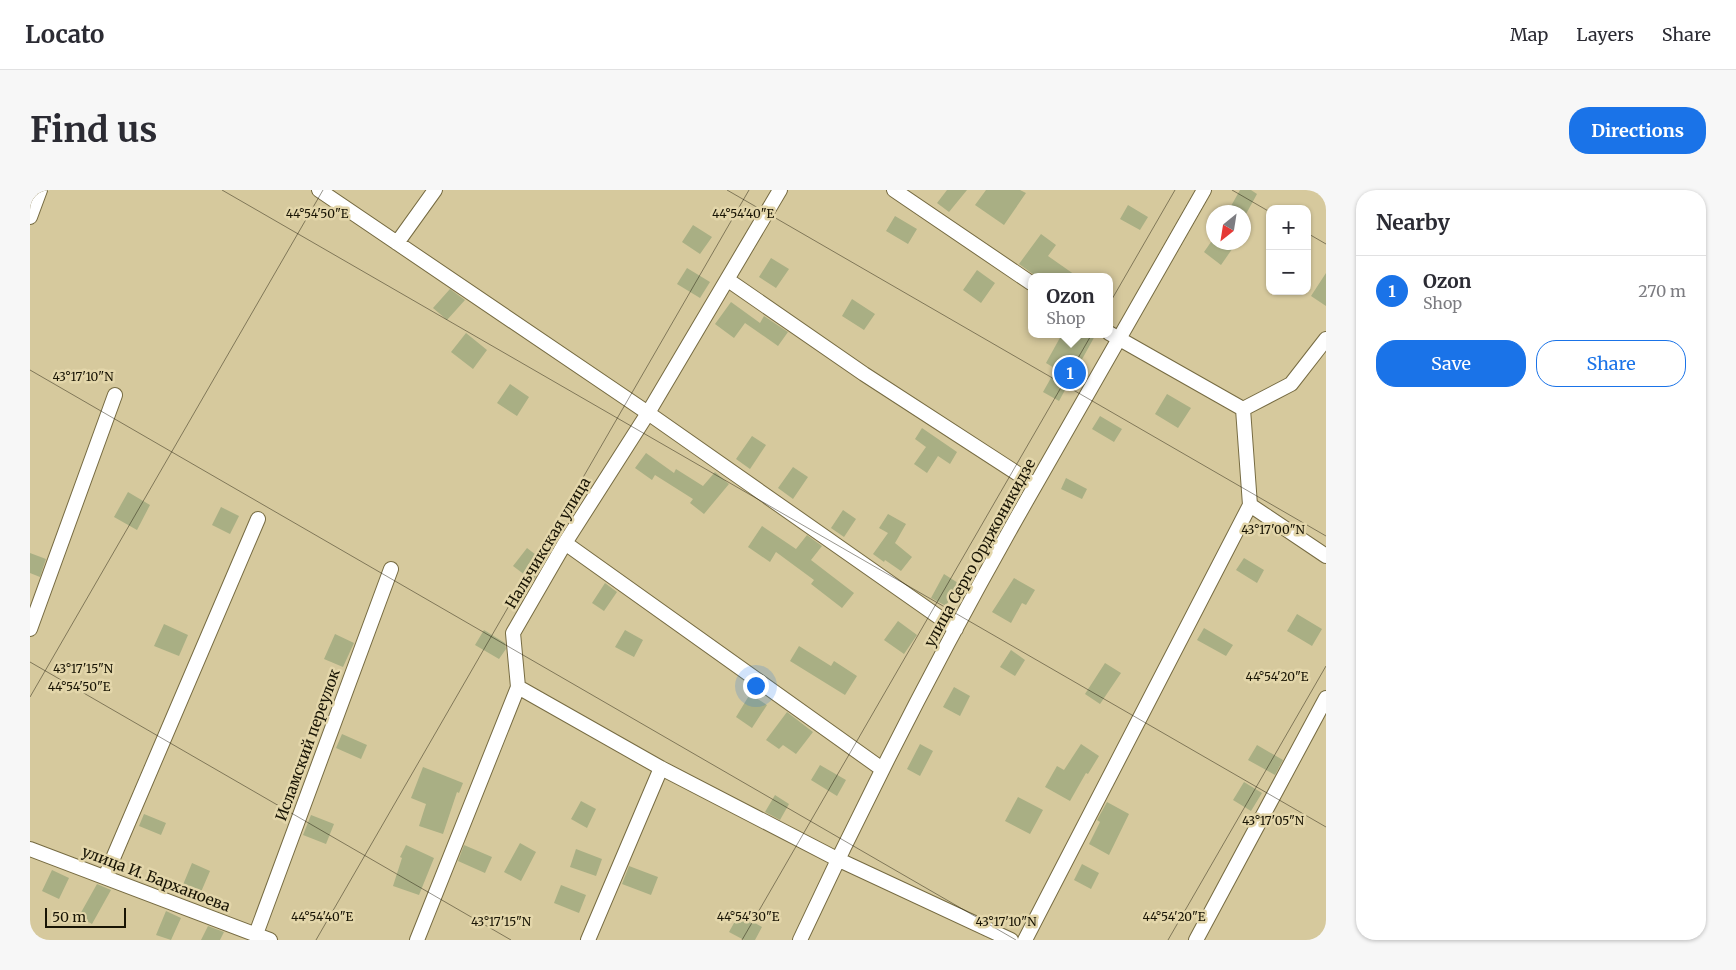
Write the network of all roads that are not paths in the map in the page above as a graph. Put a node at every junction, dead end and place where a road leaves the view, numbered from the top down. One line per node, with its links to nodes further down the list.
1 (40, 190): 7 (street)
2 (319, 190): 8 (street)
3 (435, 190): 8 (street)
4 (780, 190): 9 (street, Нальчикская улица)
5 (894, 190): 10 (street)
6 (1204, 190): 11 (street, улица Серго Орджоникидзе)
7 (30, 217)
8 (397, 243): 15 (street)
9 (728, 280): 15 (street, Нальчикская улица); 16 (street)
10 (1028, 281)
11 (1114, 337): 14 (street); 16 (street, улица Серго Орджоникидзе)
12 (1326, 339): 14 (street)
13 (115, 395): 23 (street)
14 (1243, 409): 17 (street)
15 (648, 414): 19 (street, Нальчикская улица); 22 (street)
16 (1035, 485): 22 (street, улица Серго Орджоникидзе)
17 (1250, 505): 20 (street); 37 (street)
18 (258, 519): 30 (street)
19 (565, 543): 24 (street, Нальчикская улица); 27 (street)
20 (1326, 556)
21 (391, 569): 31 (street, Исламский переулок)
22 (956, 629): 27 (street, улица Серго Орджоникидзе)
23 (30, 630)
24 (518, 687): 26 (street); 34 (street, Нальчикская улица)
25 (1326, 698): 38 (street)
26 (661, 768): 29 (street); 35 (street)
27 (882, 769): 29 (street, улица Серго Орджоникидзе)
28 (30, 849): 30 (street, улица И. Барханоева)
29 (837, 859): 32 (street, улица Серго Орджоникидзе); 36 (street)
30 (105, 877): 31 (street, улица И. Барханоева)
31 (256, 934): 33 (street, улица И. Барханоева)
32 (805, 938)
33 (270, 940)
34 (417, 940)
35 (588, 940)
36 (1011, 940)
37 (1025, 940)
38 (1196, 940)

